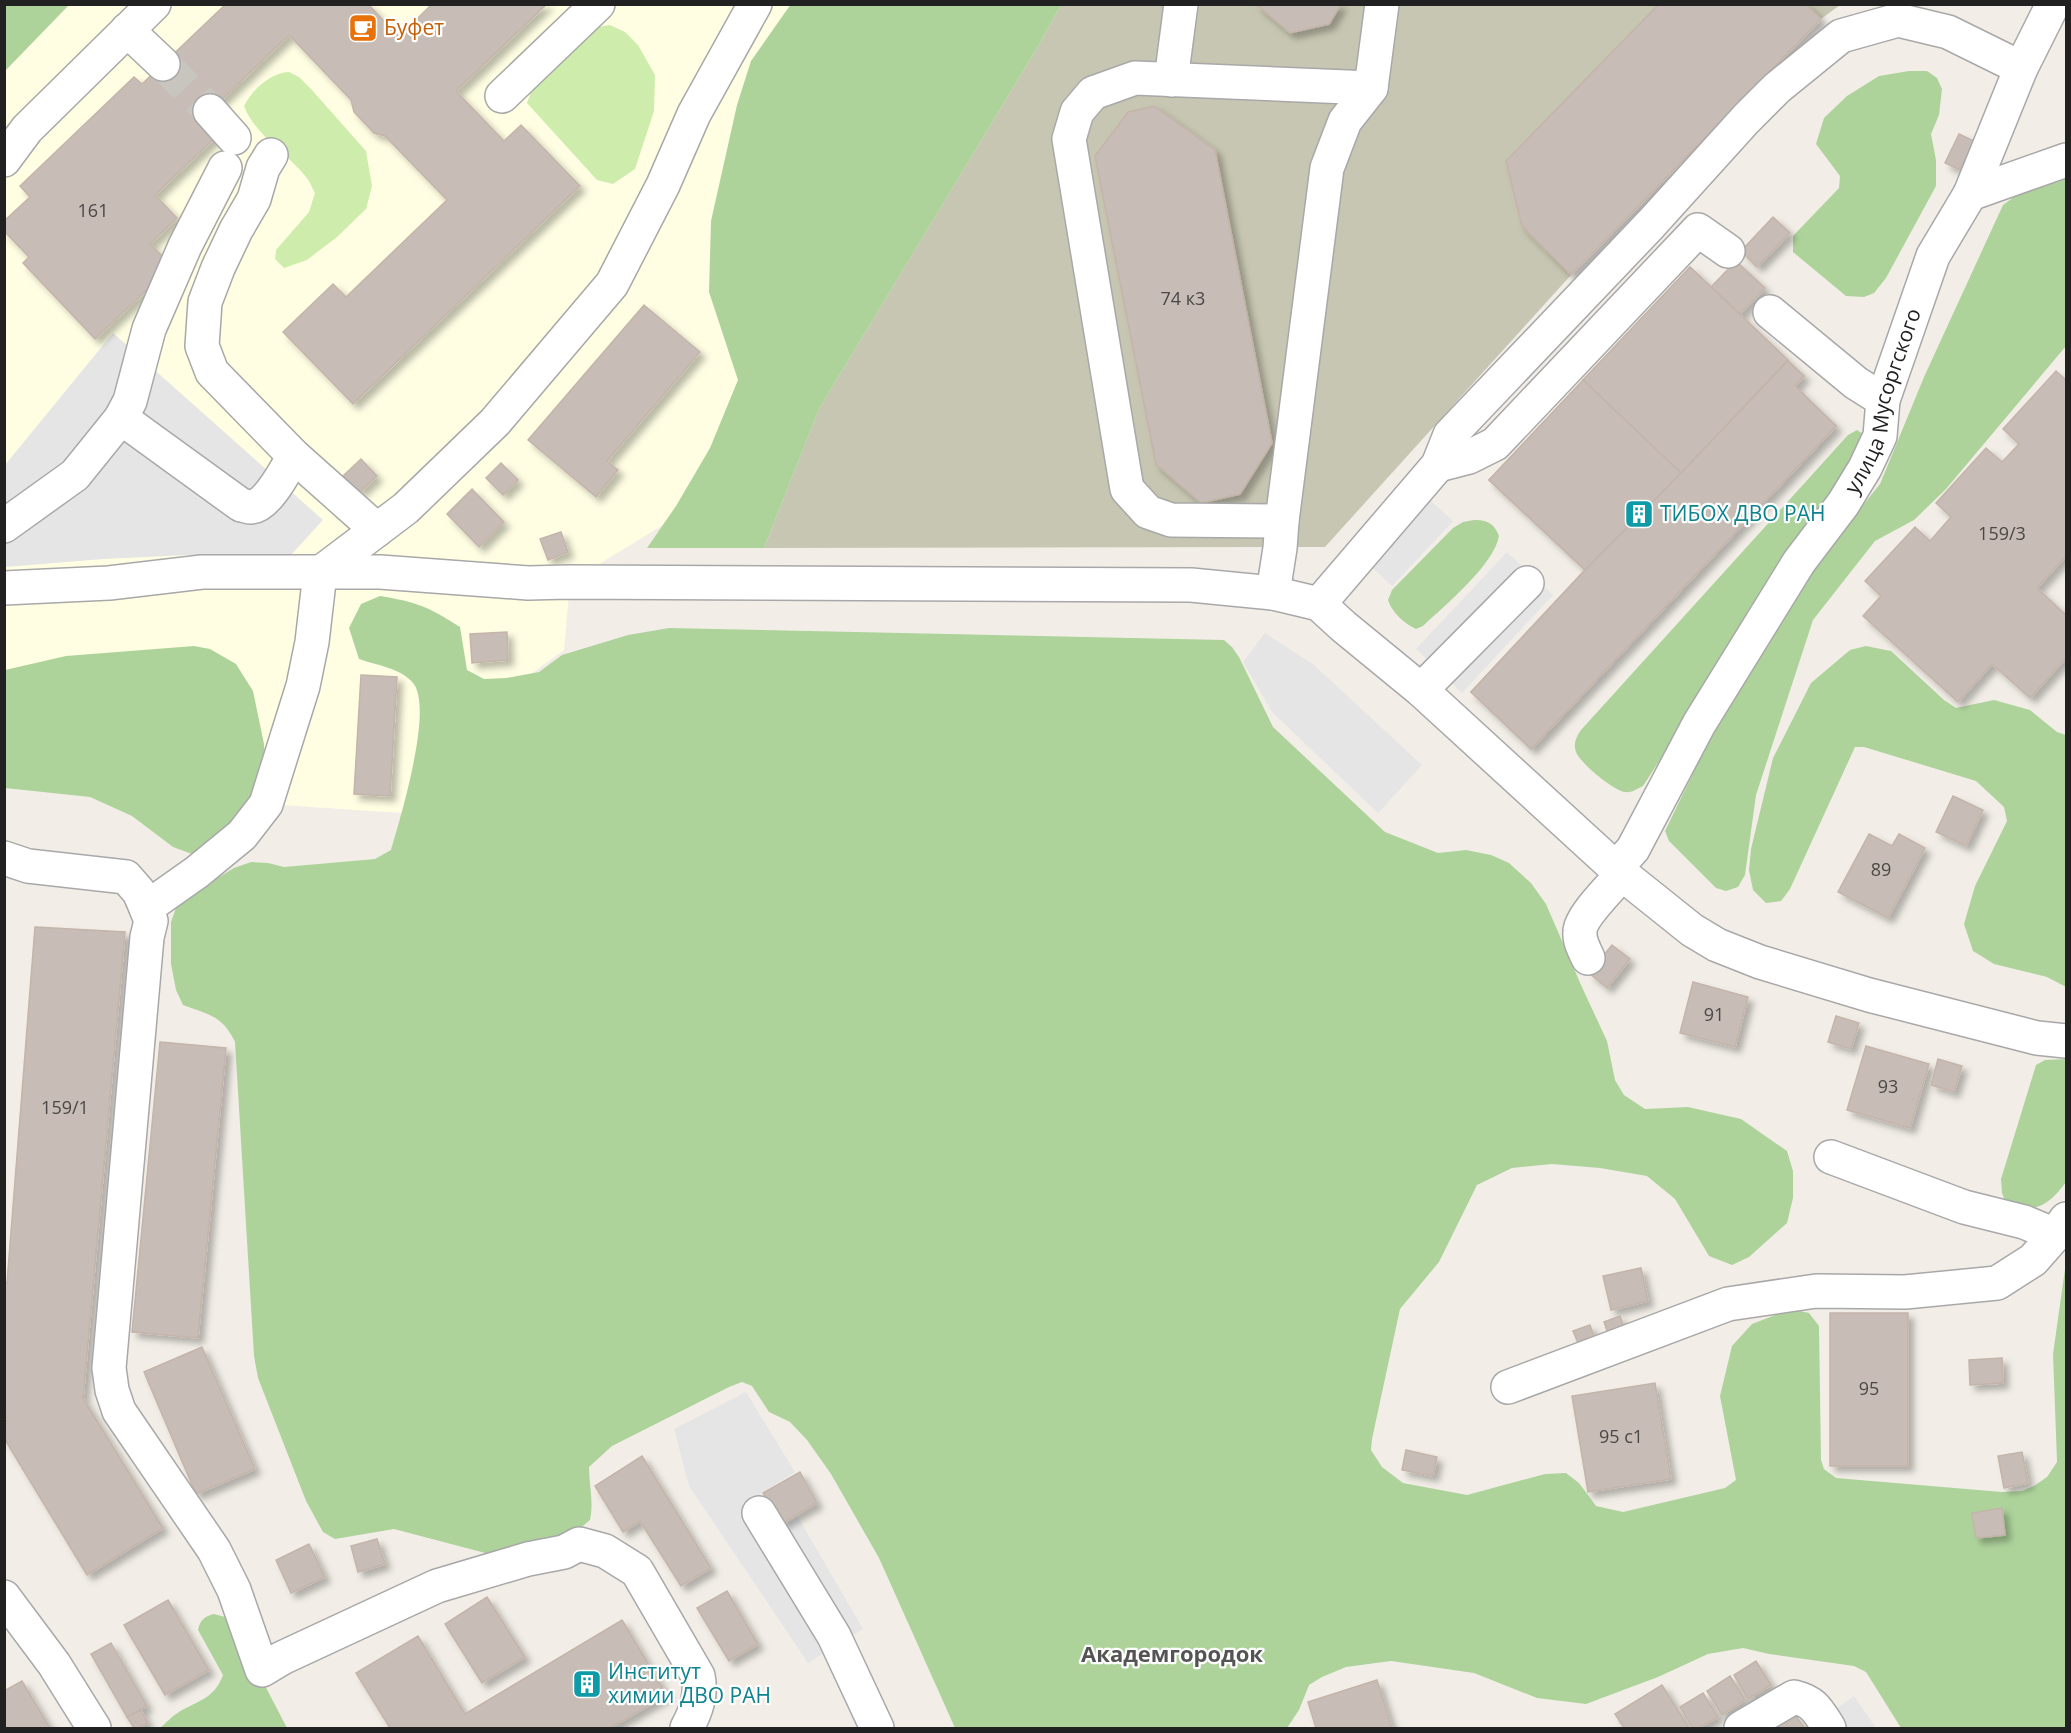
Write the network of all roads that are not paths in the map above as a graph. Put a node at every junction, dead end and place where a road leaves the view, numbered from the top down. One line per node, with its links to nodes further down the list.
1 (154, 4): 7 (street)
2 (598, 4): 12 (street)
3 (755, 4): 28 (street)
4 (1181, 4): 10 (street)
5 (1382, 4): 11 (street)
6 (2053, 4): 9 (street, улица Мусоргского)
7 (128, 30): 8 (street); 15 (street)
8 (163, 64)
9 (2021, 68): 17 (street, улица Мусоргского); 18 (street)
10 (1171, 80): 11 (street); 26 (street)
11 (1371, 88): 26 (street)
12 (502, 96)
13 (210, 111): 23 (street)
14 (271, 155): 24 (street)
15 (4, 160)
16 (2067, 160): 17 (street)
17 (1970, 194): 22 (street, улица Мусоргского)
18 (1651, 224): 19 (street); 25 (street)
19 (1681, 249): 20 (street); 25 (street)
20 (1728, 251)
21 (1770, 312): 22 (street)
22 (1883, 400): 36 (street, улица Мусоргского)
23 (121, 418): 24 (street); 27 (street)
24 (294, 456): 28 (street)
25 (1438, 465): 33 (street)
26 (1282, 521): 32 (street)
27 (4, 526)
28 (377, 530): 29 (street)
29 (320, 573): 31 (street); 32 (street); 37 (street)
30 (1527, 583): 34 (street)
31 (4, 588)
32 (1273, 593): 33 (street)
33 (1319, 604): 34 (street)
34 (1421, 690): 36 (street)
35 (4, 858): 37 (street)
36 (1619, 871): 38 (street, улица Мусоргского); 39 (street)
37 (146, 908): 46 (street)
38 (1588, 958)
39 (2067, 1041)
40 (1831, 1157): 41 (street)
41 (2061, 1227): 42 (street)
42 (1508, 1387)
43 (759, 1513): 47 (street)
44 (4, 1597): 45 (street)
45 (94, 1728)
46 (687, 1728)
47 (877, 1728)
48 (1742, 1728): 49 (street)
49 (1829, 1728)

